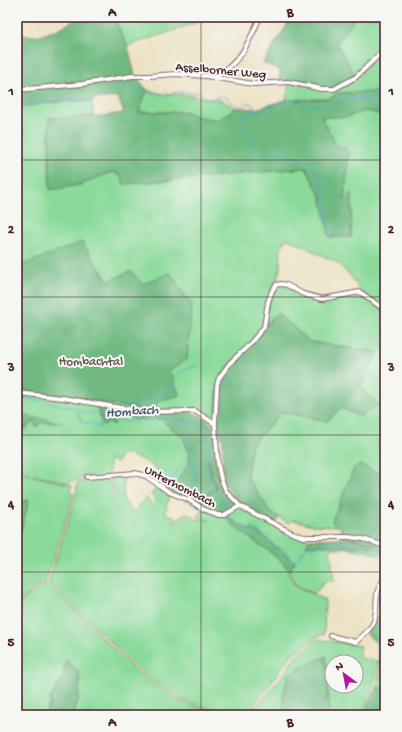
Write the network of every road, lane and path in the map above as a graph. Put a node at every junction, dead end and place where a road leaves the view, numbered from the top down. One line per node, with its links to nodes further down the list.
1 (260, 17): 3 (street)
2 (385, 49): 3 (street, Asselborner Weg)
3 (214, 78): 4 (street, Asselborner Weg)
4 (17, 90)
5 (385, 310): 7 (street)
6 (17, 393): 7 (street)
7 (215, 424): 9 (street)
8 (87, 477): 9 (street, Unterhombach)
9 (240, 506): 10 (street)
10 (385, 546)
11 (385, 578): 12 (street)
12 (331, 636)

